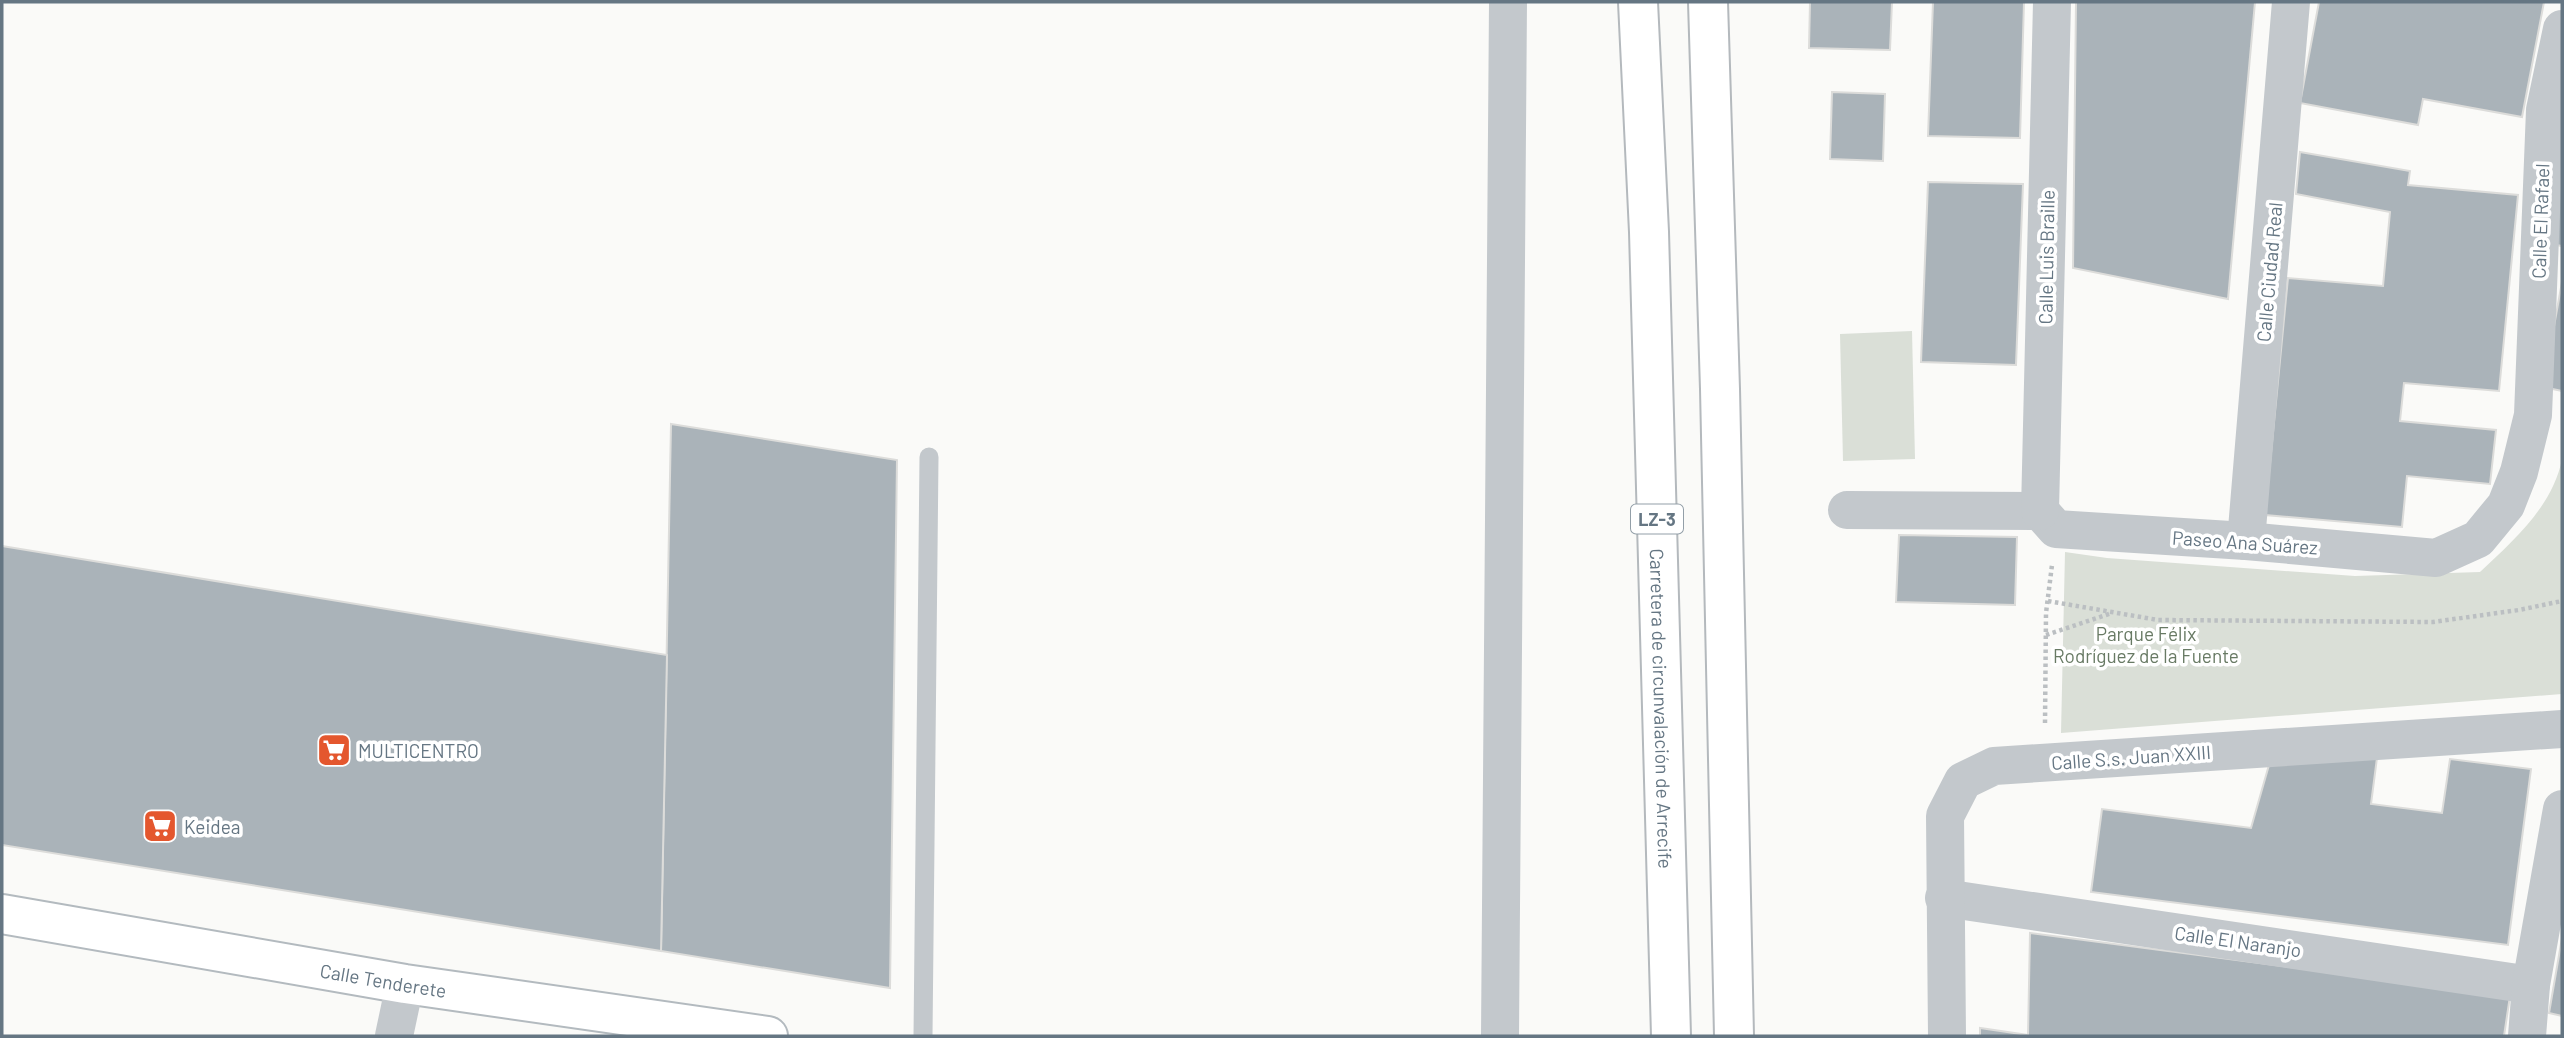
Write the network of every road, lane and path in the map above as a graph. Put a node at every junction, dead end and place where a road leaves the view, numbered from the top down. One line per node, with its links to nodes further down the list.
1 (1508, 2): 26 (street)
2 (1638, 2): 27 (main road, Carretera de circunvalación de Arrecife / LZ-3)
3 (1707, 2): 28 (main road)
4 (2052, 2): 10 (street, Calle Luis Braille)
5 (2291, 2): 11 (street, Calle Ciudad Real)
6 (2562, 29): 7 (street, Calle El Rafael)
7 (2547, 416): 11 (street, Paseo Ana Suárez)
8 (929, 457): 25 (lane)
9 (1847, 510): 10 (street, Paseo Ana Suárez)
10 (2048, 520): 11 (street, Paseo Ana Suárez); 12 (path)
11 (2246, 541)
12 (2048, 601): 14 (path); 15 (path)
13 (2562, 601): 14 (path)
14 (2113, 612): 15 (path)
15 (2046, 635): 17 (path)
16 (2562, 729): 17 (street, Calle S.s. Juan XXIII)
17 (2045, 763): 19 (street, Calle S.s. Juan XXIII)
18 (2562, 808): 22 (street)
19 (1944, 898): 22 (street, Calle El Naranjo); 29 (street, Calle S.s. Juan XXIII)
20 (2, 914): 21 (main road, Calle Tenderete)
21 (405, 984): 23 (street); 24 (main road, Calle Tenderete)
22 (2531, 985): 30 (street)
23 (394, 1036)
24 (760, 1036)
25 (923, 1036)
26 (1500, 1036)
27 (1671, 1036)
28 (1734, 1036)
29 (1947, 1036)
30 (2527, 1036)

